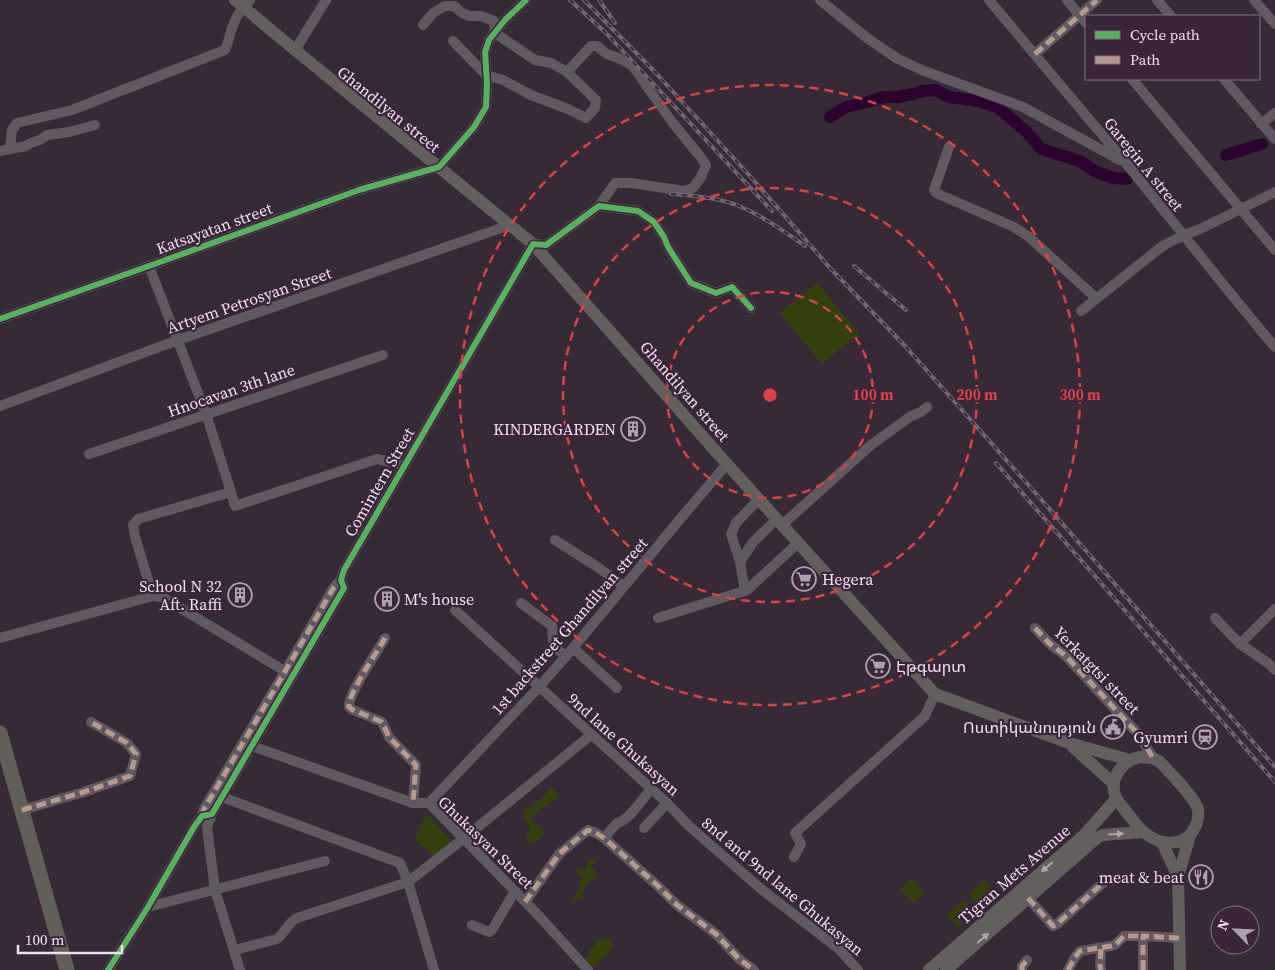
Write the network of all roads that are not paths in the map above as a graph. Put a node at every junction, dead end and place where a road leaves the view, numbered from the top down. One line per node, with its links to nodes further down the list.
1 (326, 0): 17 (street)
2 (526, 0): 15 (street)
3 (820, 0): 29 (street)
4 (988, 0): 18 (street, Garegin A street)
5 (1067, 0): 12 (street)
6 (1097, 0): 10 (street)
7 (1158, 0): 11 (street)
8 (1254, 0): 13 (street)
9 (243, 2): 17 (main road, Ghandilyan street); 28 (street)
10 (1086, 15)
11 (1170, 15)
12 (1083, 19): 18 (street)
13 (1275, 24)
14 (423, 25): 15 (street)
15 (495, 33): 19 (street); 20 (street)
16 (453, 41): 20 (street)
17 (295, 50): 30 (main road, Ghandilyan street)
18 (1035, 54): 29 (street, Garegin A street)
19 (567, 72): 20 (street); 32 (street)
20 (486, 75): 30 (street)
21 (1133, 80): 33 (street)
22 (1225, 80): 24 (street)
23 (1275, 113): 24 (street)
24 (1262, 124): 26 (street)
25 (95, 125): 28 (street)
26 (1275, 139)
27 (949, 147): 39 (street)
28 (5, 150)
29 (1125, 163): 35 (street, Garegin A street)
30 (439, 167): 34 (main road, Ghandilyan street); 38 (street, Katsayatan street)
31 (1275, 192): 33 (street)
32 (599, 206): 36 (street); 40 (street)
33 (1241, 210): 35 (street); 37 (street)
34 (510, 225): 36 (main road, Ghandilyan street); 43 (street, Artyem Petrosyan Street)
35 (1183, 236): 39 (street); 44 (street, Garegin A street)
36 (532, 244): 50 (main road, Ghandilyan street); 51 (street, Comintern Street)
37 (1275, 250)
38 (149, 266): 42 (street, Katsayatan street); 43 (street)
39 (1096, 298): 41 (street)
40 (751, 308)
41 (1081, 311)
42 (0, 319)
43 (178, 340): 46 (street, Artyem Petrosyan Street); 48 (street)
44 (1275, 347)
45 (383, 354): 48 (street, Hnocavan 3th lane)
46 (0, 406)
47 (927, 406): 54 (street)
48 (206, 414): 49 (street, Hnocavan 3th lane); 52 (street)
49 (89, 454)
50 (728, 464): 53 (main road, Ghandilyan street); 58 (street, 1st backstreet Ghandilyan street)
51 (405, 465): 52 (street); 72 (street, Comintern Street)
52 (231, 492): 60 (street)
53 (759, 499): 54 (main road, Ghandilyan street); 57 (street)
54 (780, 522): 56 (main road, Ghandilyan street); 57 (street)
55 (554, 540): 58 (street)
56 (798, 543): 59 (street); 75 (main road, Ghandilyan street)
57 (740, 562): 59 (street)
58 (624, 586): 70 (street, 1st backstreet Ghandilyan street)
59 (745, 590): 64 (street)
60 (153, 596): 67 (street); 72 (street)
61 (521, 603): 70 (street)
62 (1275, 609): 69 (street)
63 (455, 610): 73 (street, 9nd lane Ghukasyan)
64 (658, 618)
65 (1215, 618): 69 (street)
66 (1035, 628): 81 (street, Yerkatgtsi street)
67 (0, 638)
68 (385, 638): 87 (street)
69 (1240, 644): 71 (street)
70 (570, 652): 73 (street, 1st backstreet Ghandilyan street); 74 (street)
71 (1275, 670)
72 (290, 673): 80 (street); 91 (street)
73 (539, 687): 78 (street, 9nd lane Ghukasyan); 88 (street, 1st backstreet Ghandilyan street)
74 (617, 688)
75 (935, 694): 79 (main road, Ghandilyan street); 99 (street)
76 (91, 722): 90 (street)
77 (0, 733): 90 (highway)
78 (591, 735): 84 (street, 9nd lane Ghukasyan); 97 (street)
79 (1069, 743): 82 (main road, Ghandilyan street); 83 (main road, Ghandilyan street)
80 (252, 746): 85 (street); 87 (street, Ghukasyan Street)
81 (1153, 758): 82 (main road); 95 (main road)
82 (1130, 760): 83 (main road)
83 (1114, 784): 86 (main road)
84 (651, 789): 89 (street, 9nd lane Ghukasyan); 96 (street)
85 (222, 797): 91 (street); 102 (street)
86 (1116, 799): 94 (main road); 122 (main road, Tigran Mets Avenue, one-way to 122)
87 (414, 803): 88 (street, Ghukasyan Street)
88 (429, 803): 97 (street, Ghukasyan Street)
89 (667, 803): 92 (street, 9nd lane Ghukasyan); 93 (street)
90 (22, 810): 115 (highway)
91 (207, 815): 104 (street); 108 (street)
92 (688, 825): 121 (street, 8nd and 9nd lane Ghukasyan)
93 (644, 828)
94 (1143, 832): 98 (main road); 106 (main road, Tigran Mets Avenue, one-way to 94)
95 (1190, 835): 98 (main road); 101 (main road)
96 (604, 838): 107 (street); 120 (street)
97 (464, 839): 102 (street); 105 (street, Ghukasyan Street)
98 (1162, 842): 101 (main road)
99 (794, 857)
100 (325, 861): 104 (street)
101 (1178, 877): 111 (main road)
102 (408, 882): 113 (street); 118 (street)
103 (1104, 882): 106 (street)
104 (215, 890): 108 (street); 113 (street)
105 (515, 891): 107 (street, Ghukasyan Street); 109 (street)
106 (1028, 898): 123 (main road, Tigran Mets Avenue, one-way to 106)
107 (525, 902): 119 (street, Ghukasyan Street)
108 (148, 907): 116 (street)
109 (472, 925)
110 (1142, 936): 111 (street); 112 (street); 127 (street)
111 (1179, 938): 128 (main road)
112 (1101, 949): 125 (street); 126 (street)
113 (234, 950): 117 (street)
114 (1027, 960): 124 (street)
115 (67, 970)
116 (108, 970)
117 (240, 970)
118 (434, 970)
119 (588, 970)
120 (754, 970)
121 (858, 970)
122 (930, 970)
123 (946, 970)
124 (1022, 970)
125 (1068, 970)
126 (1101, 970)
127 (1143, 970)
128 (1180, 970)

